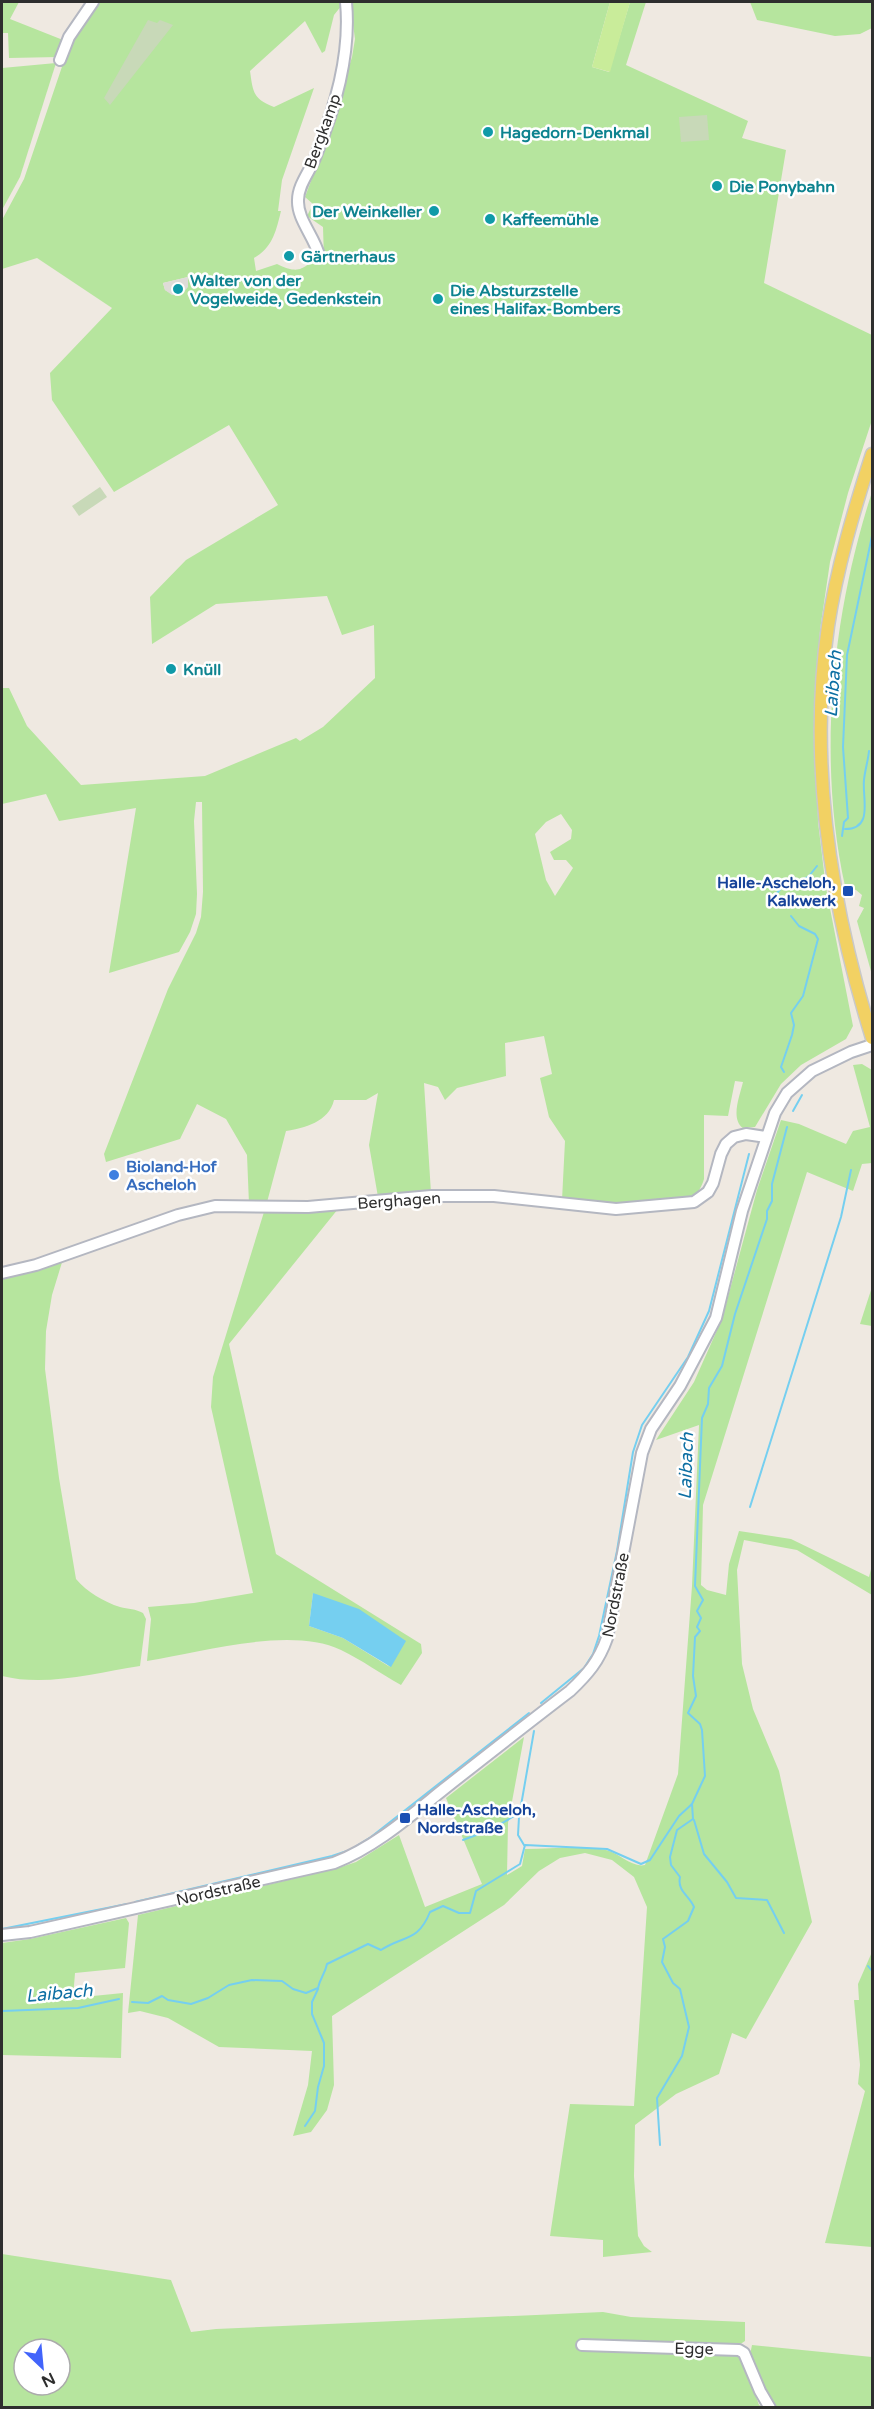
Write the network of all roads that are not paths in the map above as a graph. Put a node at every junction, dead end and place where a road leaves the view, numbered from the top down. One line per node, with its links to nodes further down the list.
1 (93, 2): 3 (street)
2 (346, 2): 4 (street, Bergkamp)
3 (60, 60)
4 (319, 255)
5 (873, 454): 6 (main road)
6 (873, 1038)
7 (873, 1046): 8 (street, Nordstraße)
8 (766, 1137): 9 (street, Berghagen); 10 (street, Nordstraße)
9 (2, 1273)
10 (2, 1935)
11 (582, 2345): 12 (street, Egge)
12 (770, 2408)

